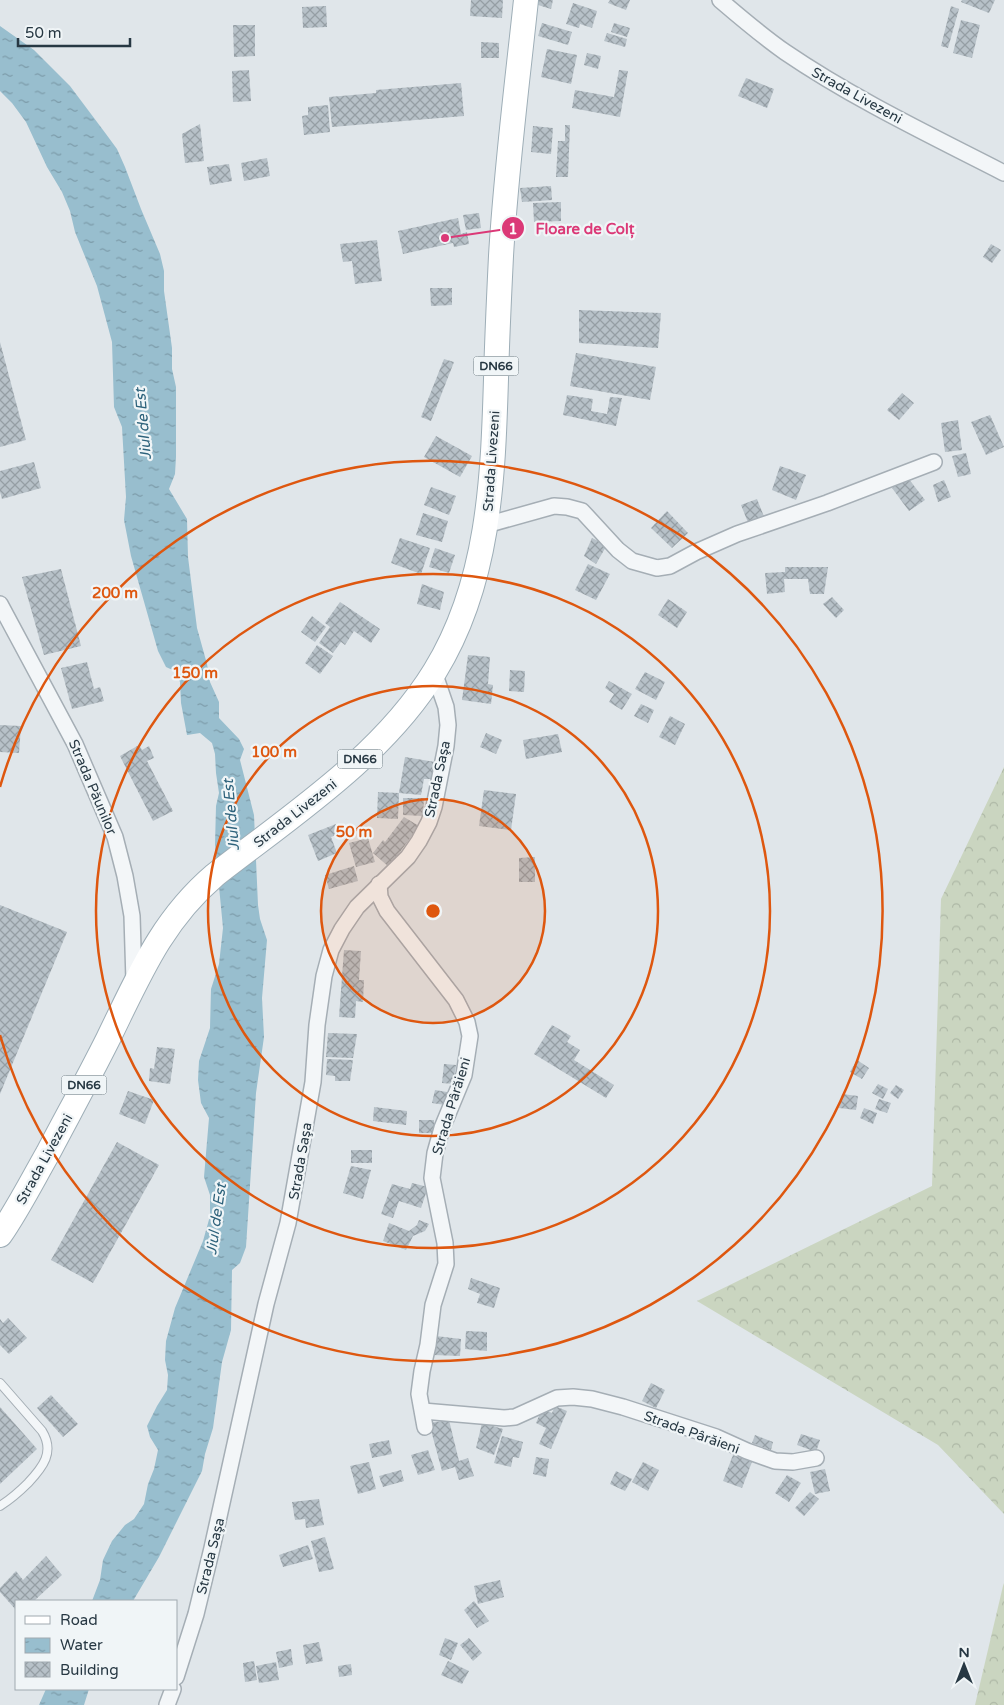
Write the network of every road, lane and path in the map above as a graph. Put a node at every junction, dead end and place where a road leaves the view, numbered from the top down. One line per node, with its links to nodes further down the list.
1 (526, 0): 5 (main road, Strada Livezeni / DN66)
2 (720, 0): 3 (street, Strada Livezeni)
3 (1004, 173)
4 (934, 462): 5 (street)
5 (486, 525): 7 (main road, Strada Livezeni / DN66)
6 (0, 604): 9 (street, Strada Păunilor)
7 (434, 672): 8 (street, Strada Saşa); 9 (main road, Strada Livezeni / DN66)
8 (379, 884): 12 (street, Strada Pârăieni); 16 (street, Strada Saşa)
9 (134, 985): 10 (main road, Strada Livezeni / DN66)
10 (0, 1235)
11 (0, 1383): 15 (lane)
12 (423, 1411): 13 (street, Strada Pârăieni); 14 (street, Strada Pârăieni)
13 (425, 1427)
14 (816, 1458)
15 (0, 1506)
16 (178, 1670)
17 (173, 1690): 18 (street)
18 (168, 1705)

